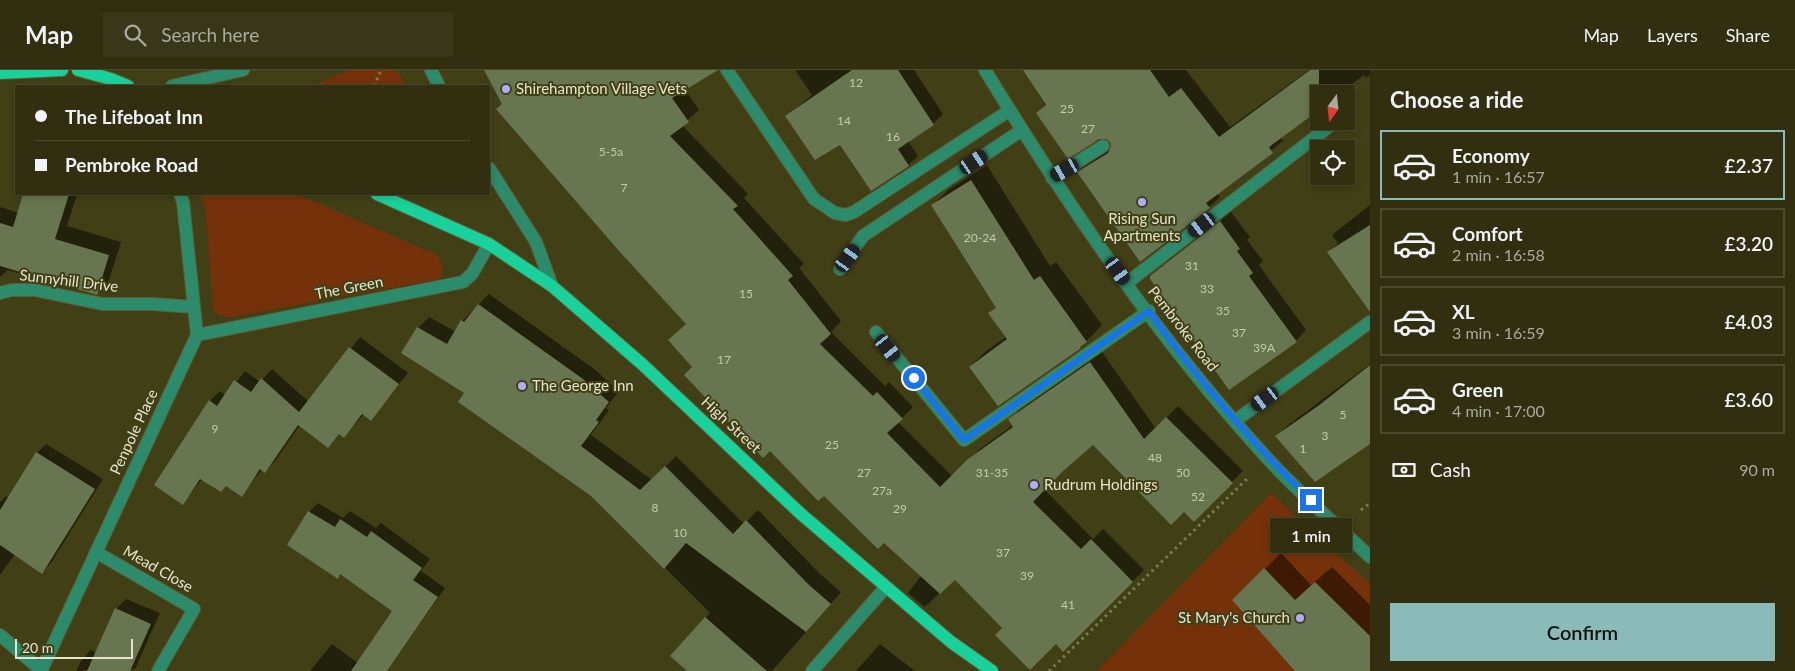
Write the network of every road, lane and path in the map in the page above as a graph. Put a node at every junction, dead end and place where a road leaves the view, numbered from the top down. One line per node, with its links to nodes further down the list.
1 (62, 70): 8 (main road)
2 (78, 70): 9 (main road)
3 (243, 70): 10 (street)
4 (381, 70): 11 (path)
5 (431, 70): 12 (street)
6 (727, 70): 13 (street)
7 (985, 70): 13 (street, Pembroke Road)
8 (0, 73)
9 (126, 85)
10 (176, 85)
11 (374, 85)
12 (439, 85)
13 (1010, 110): 14 (street, Pembroke Road)
14 (1022, 130): 18 (street, Pembroke Road); 22 (street)
15 (1324, 130): 23 (street)
16 (1103, 146): 18 (street)
17 (490, 170): 24 (street, High Street)
18 (1052, 178): 23 (street, Pembroke Road)
19 (180, 195): 26 (street, Penpole Place)
20 (380, 195): 21 (main road)
21 (489, 244): 24 (main road); 30 (street, The Green)
22 (840, 269)
23 (1127, 283): 27 (street, Pembroke Road)
24 (552, 286): 35 (main road, High Street)
25 (0, 293): 26 (street, Sunnyhill Drive)
26 (194, 307): 30 (street, Penpole Place)
27 (1149, 311): 29 (street); 31 (street, Pembroke Road)
28 (1370, 322): 31 (street)
29 (876, 332)
30 (196, 335): 33 (street, Penpole Place)
31 (1235, 421): 32 (street, Pembroke Road)
32 (1268, 459): 34 (street, Pembroke Road); 41 (path)
33 (96, 552): 37 (street, Penpole Place); 38 (street, Mead Close)
34 (1370, 557)
35 (886, 587): 39 (street); 40 (main road, High Street)
36 (0, 635): 37 (street)
37 (41, 670)
38 (158, 671)
39 (812, 671)
40 (992, 671)
41 (1049, 671)

